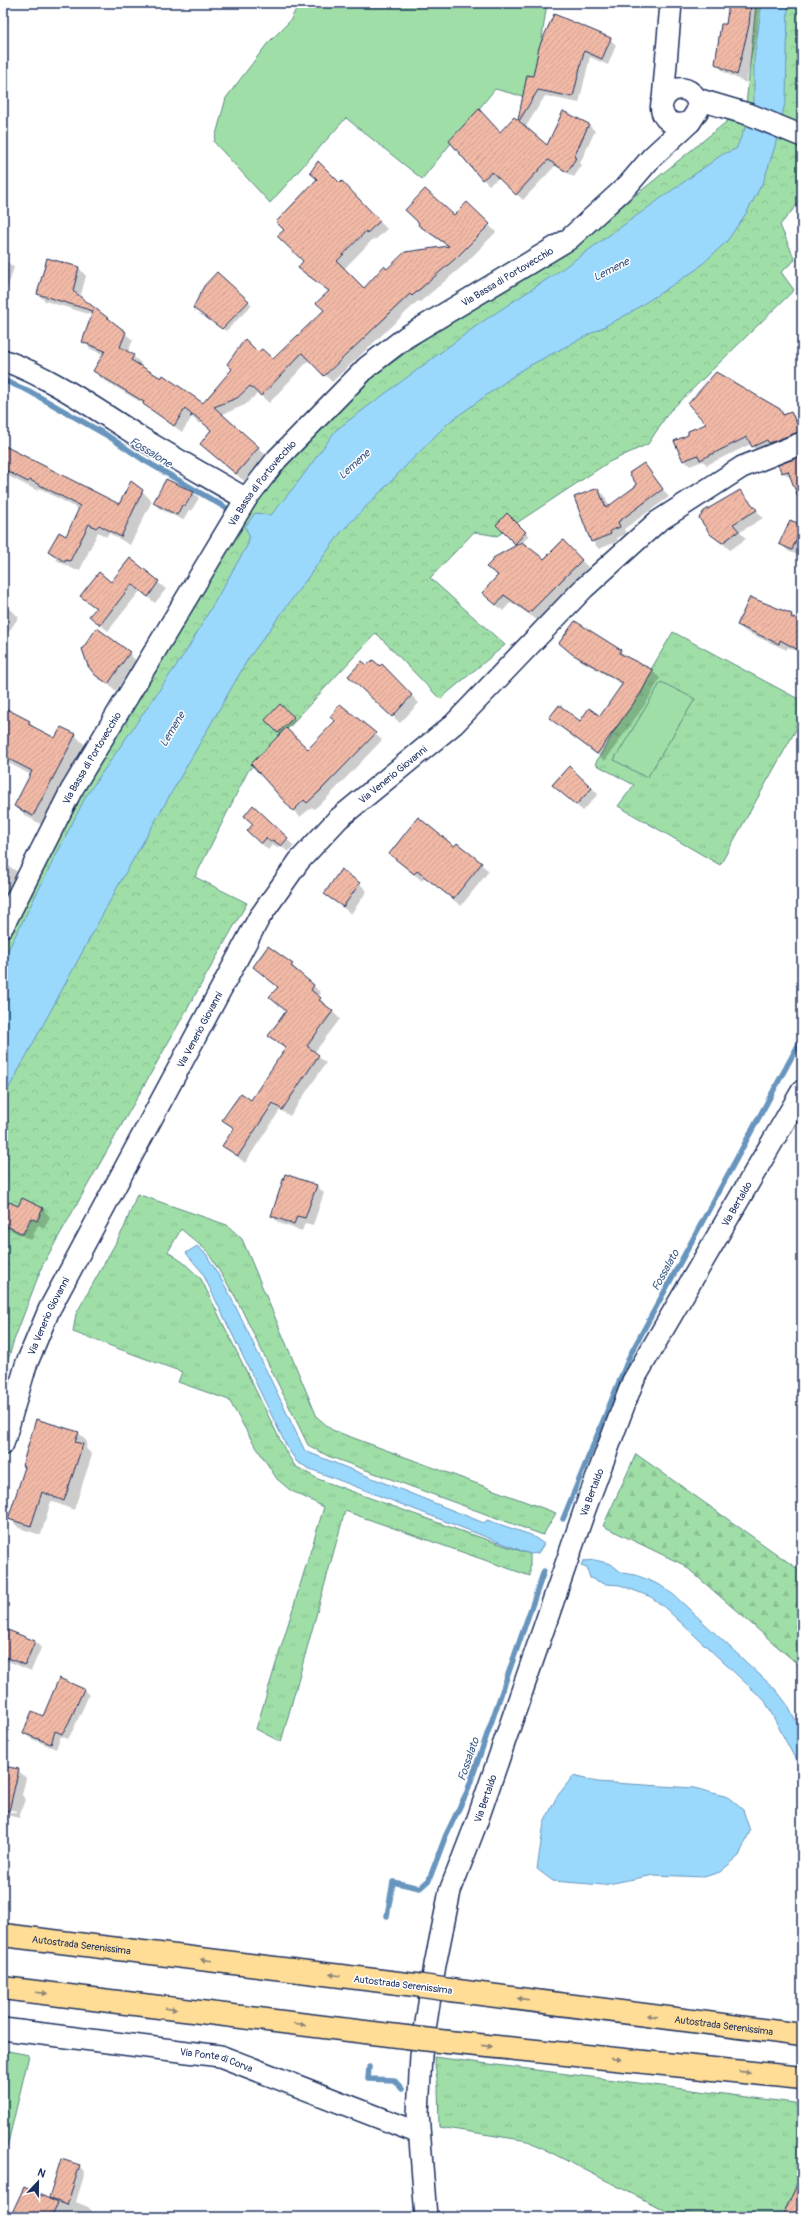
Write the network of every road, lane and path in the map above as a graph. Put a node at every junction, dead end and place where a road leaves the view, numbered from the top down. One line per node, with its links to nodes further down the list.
1 (672, 3): 2 (street)
2 (668, 56): 3 (street); 4 (street)
3 (693, 95): 4 (street); 5 (street); 6 (street)
4 (663, 105): 6 (street); 8 (street)
5 (742, 113): 6 (street); 7 (street)
6 (691, 121): 8 (street, Via Bassa di Portovecchio)
7 (802, 136)
8 (652, 156): 11 (street, Via Bassa di Portovecchio)
9 (3, 360): 11 (street)
10 (802, 443): 14 (street, Via Venerio Giovanni)
11 (240, 511): 12 (street, Via Bassa di Portovecchio)
12 (3, 926)
13 (802, 1091): 20 (street, Via Bertaldo)
14 (3, 1444)
15 (3, 1935): 18 (highway, Autostrada Serenissima, one-way to 15, bridge)
16 (3, 1988): 19 (highway, one-way to 19, bridge)
17 (3, 2029): 20 (street, Via Ponte di Corva)
18 (802, 2035)
19 (802, 2078)
20 (419, 2133): 21 (street, Via Bertaldo)
21 (426, 2217)

